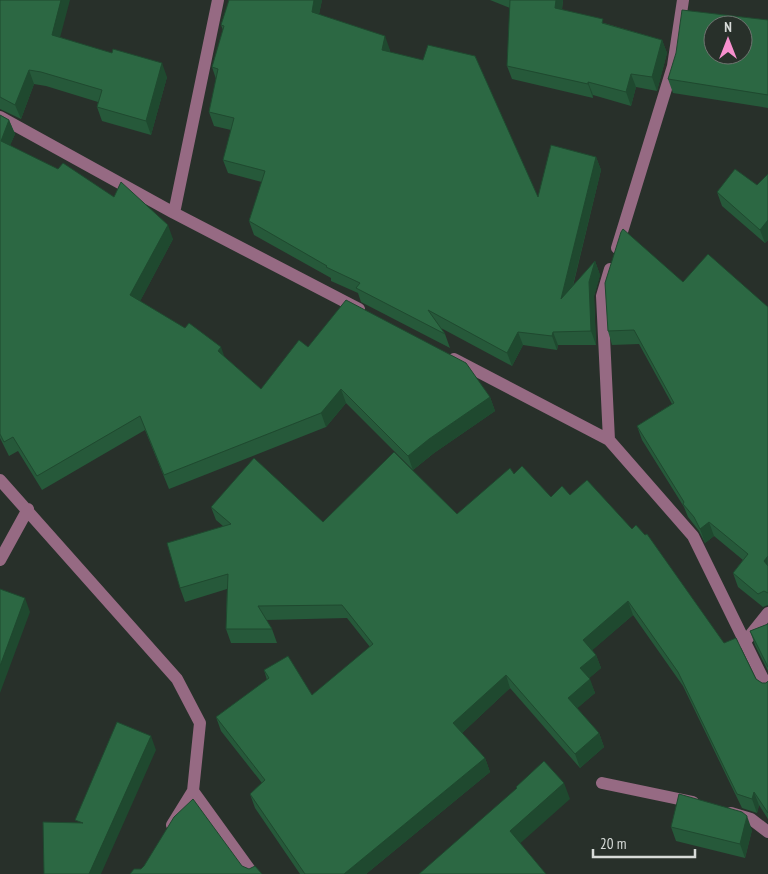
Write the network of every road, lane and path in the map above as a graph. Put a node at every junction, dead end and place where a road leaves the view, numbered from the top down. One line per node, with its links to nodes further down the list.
1 (218, 0): 4 (street)
2 (683, 0): 7 (street)
3 (0, 117): 4 (street)
4 (174, 212): 5 (street)
5 (374, 317)
6 (444, 354): 7 (street)
7 (609, 440): 12 (street)
8 (0, 480): 9 (street)
9 (28, 509): 10 (street); 15 (street)
10 (0, 560)
11 (768, 613): 12 (street)
12 (744, 643): 13 (street)
13 (768, 689)
14 (602, 783): 16 (street)
15 (193, 791): 18 (street); 20 (street)
16 (705, 805)
17 (723, 810): 19 (street)
18 (167, 832)
19 (768, 832)
20 (254, 874)

